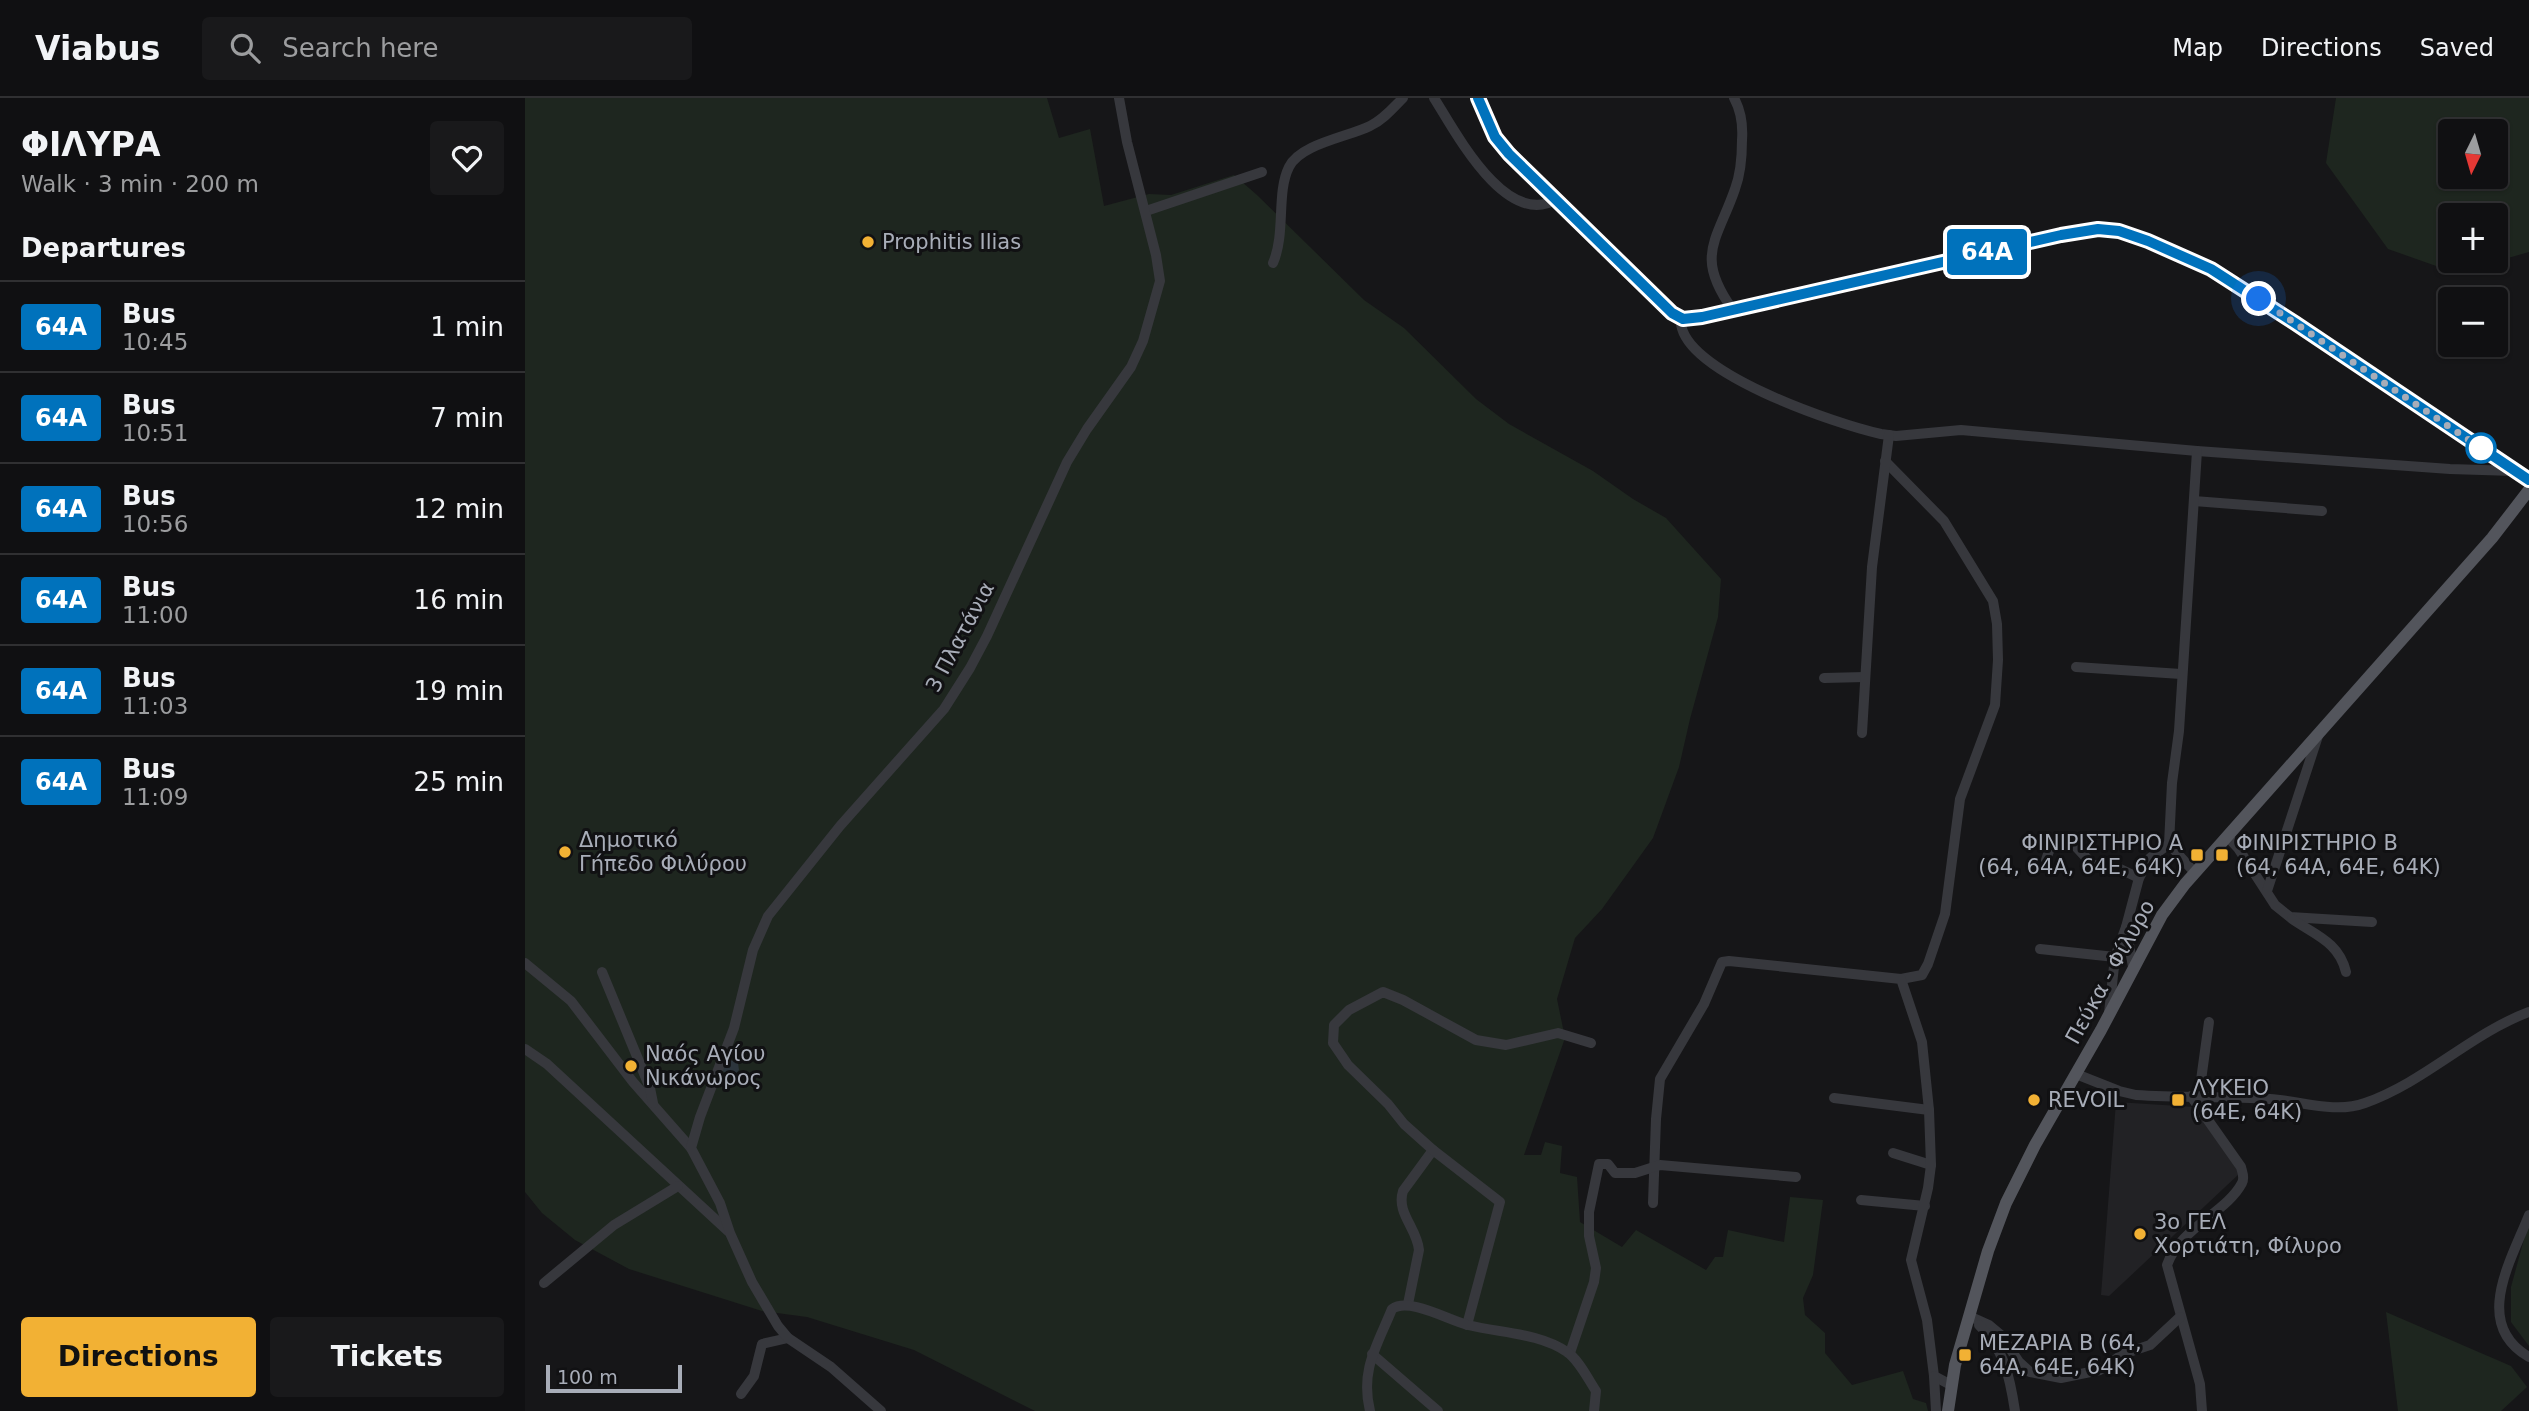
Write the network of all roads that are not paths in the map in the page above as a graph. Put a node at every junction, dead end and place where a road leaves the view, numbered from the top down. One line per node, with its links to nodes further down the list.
1 (1119, 98): 8 (street, 3 Πλατάνια)
2 (1403, 98): 9 (street)
3 (1434, 98): 7 (street)
4 (1478, 98): 7 (street)
5 (1734, 98): 10 (street)
6 (1262, 172): 8 (street)
7 (1557, 199): 11 (street)
8 (1146, 211): 52 (street, 3 Πλατάνια)
9 (1273, 263)
10 (1733, 310): 11 (street); 15 (street)
11 (1681, 319): 12 (street)
12 (1889, 435): 13 (street); 14 (street)
13 (2197, 451): 15 (street); 18 (street)
14 (1885, 461): 22 (street); 41 (street)
15 (2516, 471): 16 (street)
16 (2529, 480)
17 (2529, 490): 24 (main road, Πεύκα - Φίλυρο)
18 (2194, 501): 19 (street); 21 (street)
19 (2322, 510)
20 (2076, 667): 21 (street)
21 (2181, 674): 27 (street)
22 (1865, 677): 23 (street); 25 (street)
23 (1824, 678)
24 (2320, 730): 26 (main road, Πεύκα - Φίλυρο); 31 (street)
25 (1862, 733)
26 (2227, 836): 29 (main road, Πεύκα - Φίλυρο); 31 (street)
27 (2169, 844): 29 (street); 30 (street)
28 (2046, 860): 30 (street)
29 (2195, 873): 38 (main road, Πεύκα - Φίλυρο)
30 (2139, 877): 34 (street)
31 (2267, 891): 32 (street)
32 (2290, 917): 33 (street); 40 (street)
33 (2372, 922)
34 (2126, 927): 36 (street); 38 (street)
35 (2039, 949): 36 (street)
36 (2115, 957): 43 (street)
37 (525, 963): 50 (street)
38 (2133, 968): 43 (main road, Πεύκα - Φίλυρο)
39 (602, 972): 50 (street)
40 (2346, 972)
41 (1901, 979): 51 (street); 55 (street)
42 (2529, 1012): 49 (street)
43 (2109, 1015): 47 (main road, Πεύκα - Φίλυρο)
44 (2209, 1022): 49 (street)
45 (1591, 1043): 53 (street)
46 (525, 1049): 58 (street)
47 (2076, 1074): 49 (street); 66 (main road, Πεύκα - Φίλυρο)
48 (1834, 1098): 51 (street)
49 (2196, 1099): 67 (street)
50 (653, 1103): 52 (street)
51 (1929, 1110): 56 (street)
52 (691, 1148): 63 (street)
53 (1433, 1150): 65 (street); 68 (street)
54 (1893, 1153): 56 (street)
55 (1656, 1165): 57 (street); 60 (street); 70 (street)
56 (1931, 1165): 61 (street)
57 (1796, 1177)
58 (678, 1186): 63 (street); 64 (street)
59 (1861, 1200): 61 (street)
60 (1653, 1203)
61 (1926, 1206): 73 (street)
62 (2529, 1215): 72 (street)
63 (730, 1233): 69 (street)
64 (544, 1283)
65 (1408, 1304): 68 (street); 71 (street)
66 (1969, 1316): 67 (street); 74 (main road, Πεύκα - Φίλυρο); 84 (street)
67 (2180, 1317): 85 (street)
68 (1467, 1325): 70 (street)
69 (788, 1338): 75 (street); 77 (street)
70 (1570, 1353): 81 (street)
71 (1372, 1354): 76 (street); 78 (street)
72 (2529, 1357)
73 (1934, 1376): 74 (street); 82 (street)
74 (1951, 1385): 83 (main road, Πεύκα - Φίλυρο)
75 (741, 1394)
76 (1426, 1402): 79 (street); 80 (street)
77 (881, 1411)
78 (1370, 1411)
79 (1417, 1411)
80 (1438, 1411)
81 (1594, 1411)
82 (1936, 1411)
83 (1948, 1411)
84 (2015, 1411)
85 (2202, 1411)

